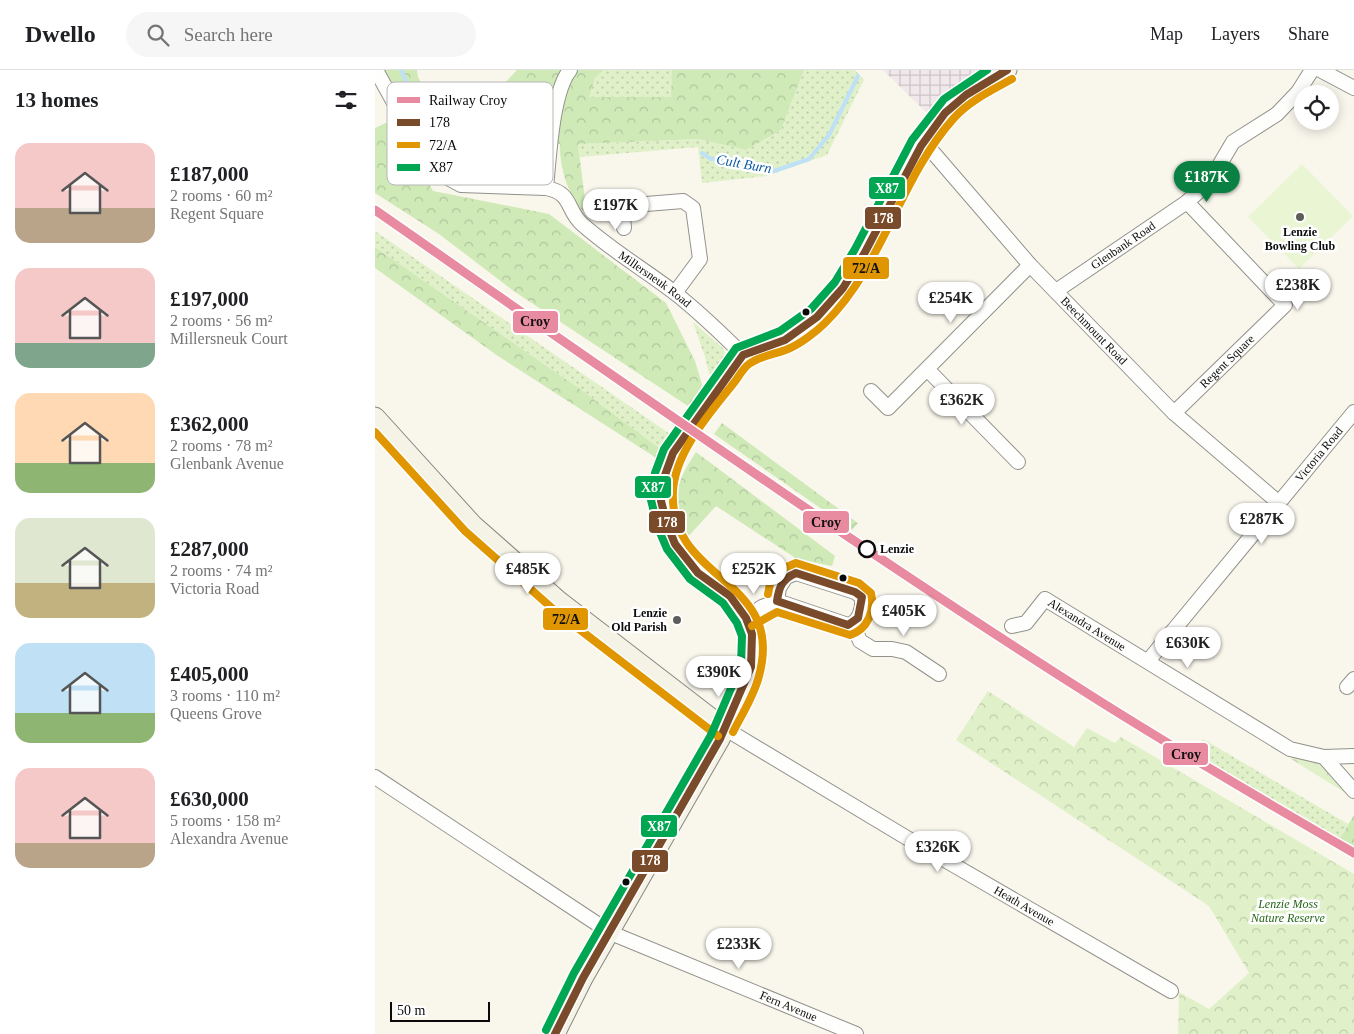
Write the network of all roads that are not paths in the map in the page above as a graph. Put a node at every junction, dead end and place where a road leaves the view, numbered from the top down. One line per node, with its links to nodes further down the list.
1 (377, 70): 6 (street)
2 (570, 70): 8 (street)
3 (1007, 70): 9 (main road)
4 (1312, 70): 13 (street, Glenbank Road)
5 (1319, 70): 7 (street)
6 (387, 88)
7 (1354, 88)
8 (553, 126)
9 (923, 142): 17 (street, Beechmount Road); 20 (main road)
10 (461, 185): 12 (street)
11 (546, 185): 12 (street)
12 (546, 188): 19 (street, Millersneuk Road)
13 (1187, 202): 18 (street, Glenbank Road); 24 (street, Regent Square)
14 (622, 206): 15 (street); 16 (street); 19 (street)
15 (597, 208)
16 (624, 228)
17 (1030, 265): 18 (street, Beechmount Road); 21 (street)
18 (1056, 291): 24 (street, Beechmount Road)
19 (675, 293): 20 (street, Millersneuk Road)
20 (743, 355): 29 (main road)
21 (927, 369): 22 (street); 26 (street)
22 (871, 391)
23 (1354, 412): 27 (street, Victoria Road)
24 (1174, 413): 27 (street, Beechmount Road)
25 (375, 417): 34 (main road)
26 (1018, 462)
27 (1279, 502): 32 (street, Victoria Road)
28 (777, 602): 29 (street); 30 (street); 30 (street)
29 (746, 618): 34 (main road)
30 (853, 624): 33 (street)
31 (1012, 626): 32 (street, Alexandra Avenue)
32 (1148, 661): 36 (street, Alexandra Avenue)
33 (939, 674)
34 (724, 728): 39 (main road); 40 (street, Heath Avenue)
35 (1354, 756): 36 (street, Alexandra Avenue)
36 (1324, 757): 38 (street)
37 (375, 777): 39 (street, Fern Avenue)
38 (1354, 790)
39 (611, 933): 41 (main road); 42 (street, Fern Avenue)
40 (1171, 991)
41 (555, 1034)
42 (856, 1034)

